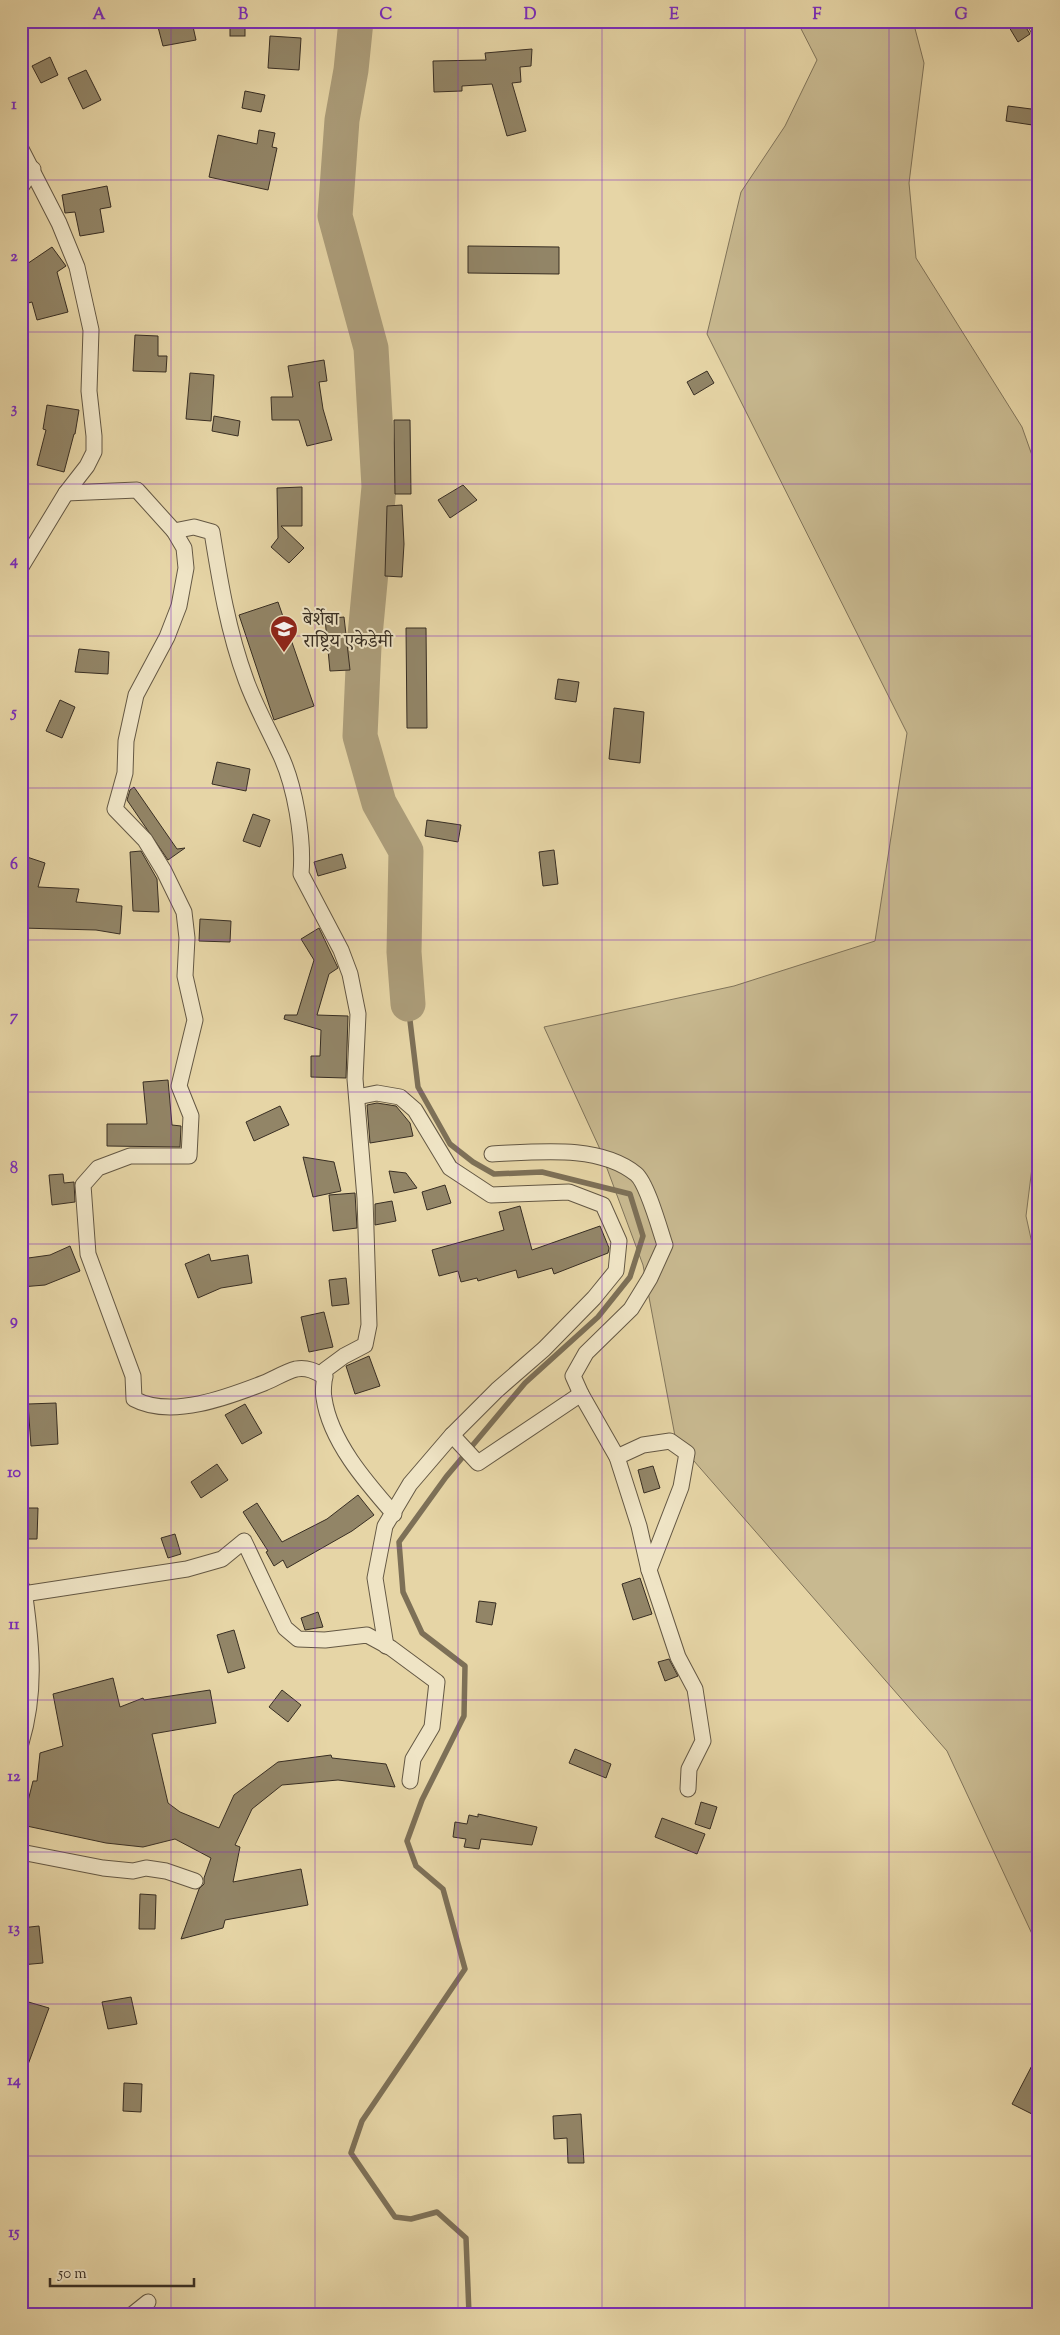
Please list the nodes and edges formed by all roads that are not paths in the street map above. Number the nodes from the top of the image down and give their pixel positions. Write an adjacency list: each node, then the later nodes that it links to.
1 (1034, 21): 2 (street)
2 (1039, 30)
3 (21, 149): 4 (street)
4 (33, 169): 5 (street); 6 (street)
5 (21, 187)
6 (66, 494): 7 (street); 8 (street)
7 (174, 531): 9 (street); 11 (street)
8 (21, 567)
9 (357, 1097): 11 (street); 13 (street)
10 (492, 1154): 12 (street)
11 (325, 1377): 15 (street)
12 (581, 1394): 13 (street); 14 (street)
13 (452, 1435): 15 (street)
14 (618, 1457): 16 (street); 16 (street)
15 (394, 1514): 18 (street)
16 (649, 1570): 21 (street)
17 (23, 1592): 18 (street); 19 (street)
18 (386, 1646): 20 (street)
19 (21, 1743)
20 (410, 1781)
21 (688, 1789)
22 (21, 1852): 23 (street)
23 (195, 1881)
24 (148, 2302): 25 (street)
25 (133, 2314)

